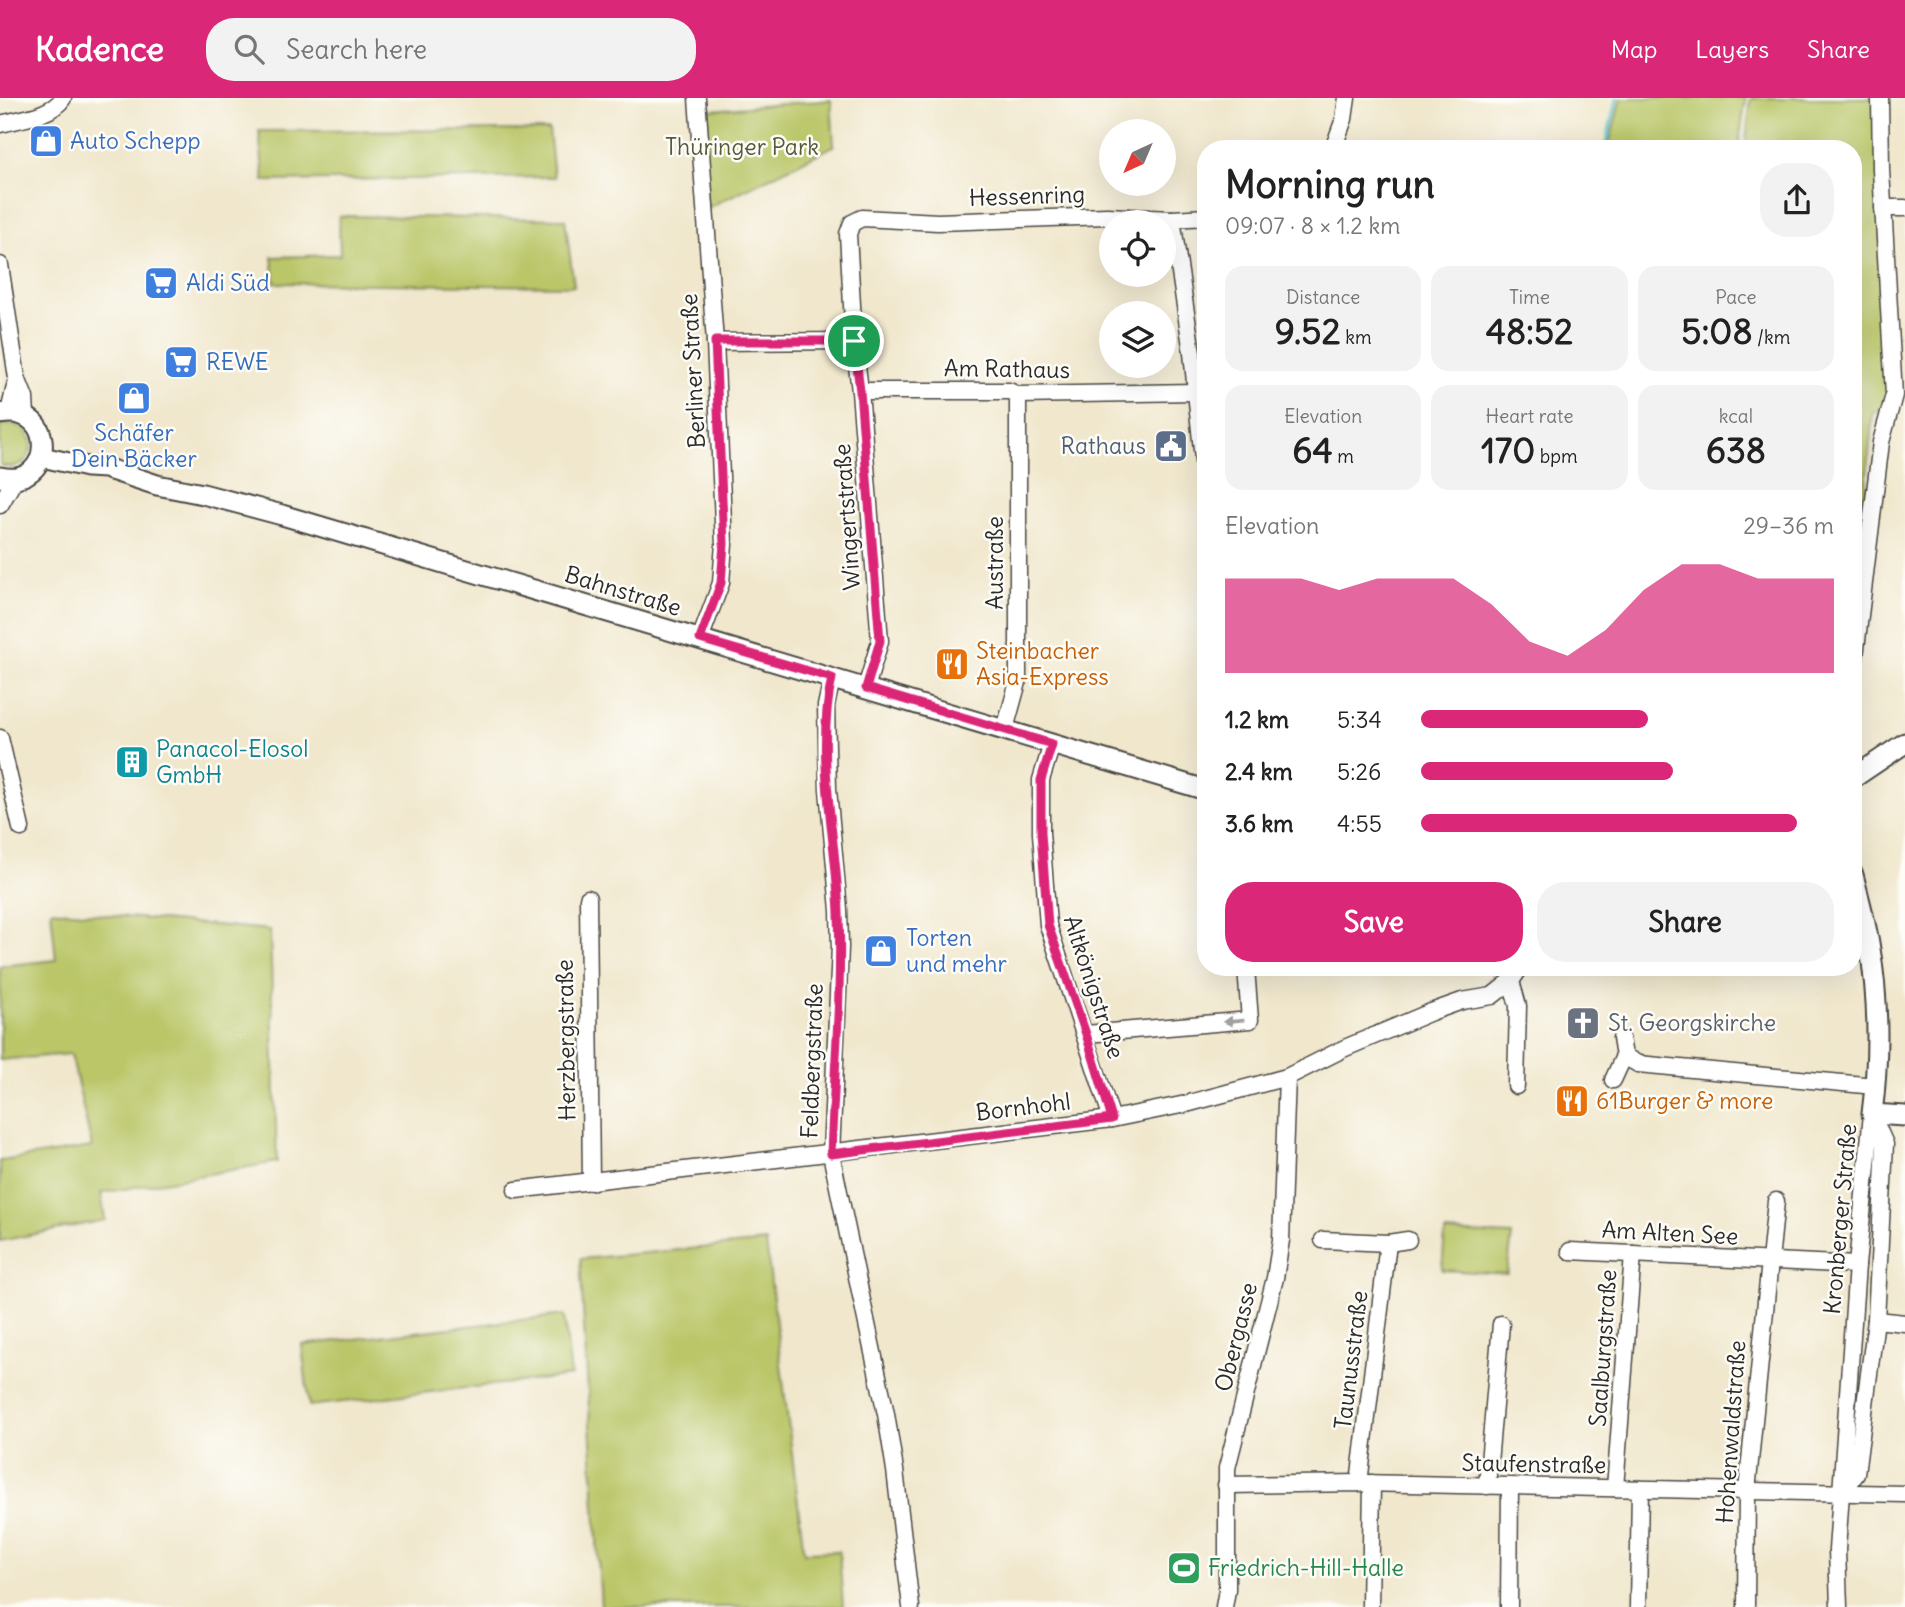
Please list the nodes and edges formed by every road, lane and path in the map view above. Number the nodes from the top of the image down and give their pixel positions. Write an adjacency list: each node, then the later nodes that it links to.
1 (63, 98): 5 (street)
2 (697, 98): 15 (street, Berliner Straße)
3 (1347, 98): 6 (street)
4 (1880, 98): 7 (street)
5 (0, 124)
6 (1336, 140)
7 (1883, 208): 8 (street); 19 (street)
8 (1905, 208)
9 (1099, 216): 12 (street, Hessenring)
10 (1197, 218): 11 (street, Hessenring)
11 (1176, 219)
12 (852, 223): 16 (street, Wingertstraße)
13 (1176, 248): 18 (street)
14 (0, 265): 22 (street)
15 (715, 341): 16 (street); 27 (street, Berliner Straße)
16 (854, 341): 17 (street, Wingertstraße)
17 (860, 391): 20 (street, Am Rathaus); 29 (street, Wingertstraße)
18 (1196, 392): 20 (street, Am Rathaus); 21 (street)
19 (1899, 394): 26 (street)
20 (1018, 395): 30 (street, Austraße)
21 (1197, 398)
22 (12, 414): 23 (main road)
23 (42, 448): 24 (main road); 27 (main road, Bahnstraße)
24 (8, 478): 25 (street)
25 (0, 505)
26 (1862, 550)
27 (700, 639): 28 (main road, Bahnstraße)
28 (832, 678): 29 (main road, Bahnstraße); 52 (street, Feldbergstraße)
29 (866, 688): 30 (main road, Bahnstraße)
30 (1005, 729): 33 (main road, Bahnstraße)
31 (0, 738): 36 (street)
32 (1905, 743): 34 (main road)
33 (1052, 744): 35 (main road, Bahnstraße); 42 (street, Altkönigstraße)
34 (1862, 772)
35 (1197, 787)
36 (21, 828)
37 (588, 898): 53 (street, Herzbergstraße)
38 (1862, 914): 48 (main road)
39 (1247, 976): 42 (street, one-way to 42)
40 (1514, 976): 45 (street, Bornhohl)
41 (1516, 976): 47 (street, Bornhohl)
42 (1086, 1034): 51 (street, Altkönigstraße)
43 (1621, 1038): 44 (street)
44 (1625, 1056): 46 (street); 48 (street)
45 (1287, 1077): 51 (street, Bornhohl); 67 (street, Obergasse)
46 (1613, 1080)
47 (1516, 1086)
48 (1875, 1086): 49 (main road)
49 (1872, 1114): 50 (main road); 62 (street, Kronberger Straße); 63 (street, Kronberger Straße)
50 (1905, 1116)
51 (1112, 1119): 52 (street, Bornhohl)
52 (831, 1154): 53 (street, Bornhohl); 75 (street, Feldbergstraße)
53 (591, 1182): 54 (street, Bornhohl)
54 (516, 1190)
55 (1776, 1201): 61 (street, Am Alten See)
56 (1323, 1240): 58 (street)
57 (1408, 1240): 58 (street)
58 (1388, 1242): 66 (street, Taunusstraße)
59 (1570, 1251): 60 (street, Am Alten See)
60 (1633, 1254): 61 (street, Am Alten See); 70 (street, Saalburgstraße)
61 (1769, 1261): 62 (street, Am Alten See); 72 (street, Hohenwaldstraße)
62 (1857, 1265): 73 (street, Kronberger Straße)
63 (1876, 1320): 64 (street, Kronberger Straße); 73 (street, Kronberger Straße)
64 (1905, 1323)
65 (1501, 1324): 68 (street)
66 (1366, 1483): 67 (street, Staufenstraße); 68 (street, Staufenstraße); 77 (street, Taunusstraße)
67 (1226, 1485): 76 (street, Obergasse)
68 (1488, 1486): 69 (street, Staufenstraße)
69 (1510, 1487): 70 (street, Staufenstraße); 78 (street)
70 (1615, 1488): 71 (street, Staufenstraße)
71 (1640, 1489): 72 (street, Staufenstraße); 79 (street)
72 (1747, 1491): 73 (street, Staufenstraße); 80 (street, Hohenwaldstraße)
73 (1841, 1494): 74 (street); 81 (street, Kronberger Straße)
74 (1905, 1494)
75 (911, 1607)
76 (1224, 1607)
77 (1370, 1607)
78 (1509, 1607)
79 (1638, 1607)
80 (1745, 1607)
81 (1839, 1607)

